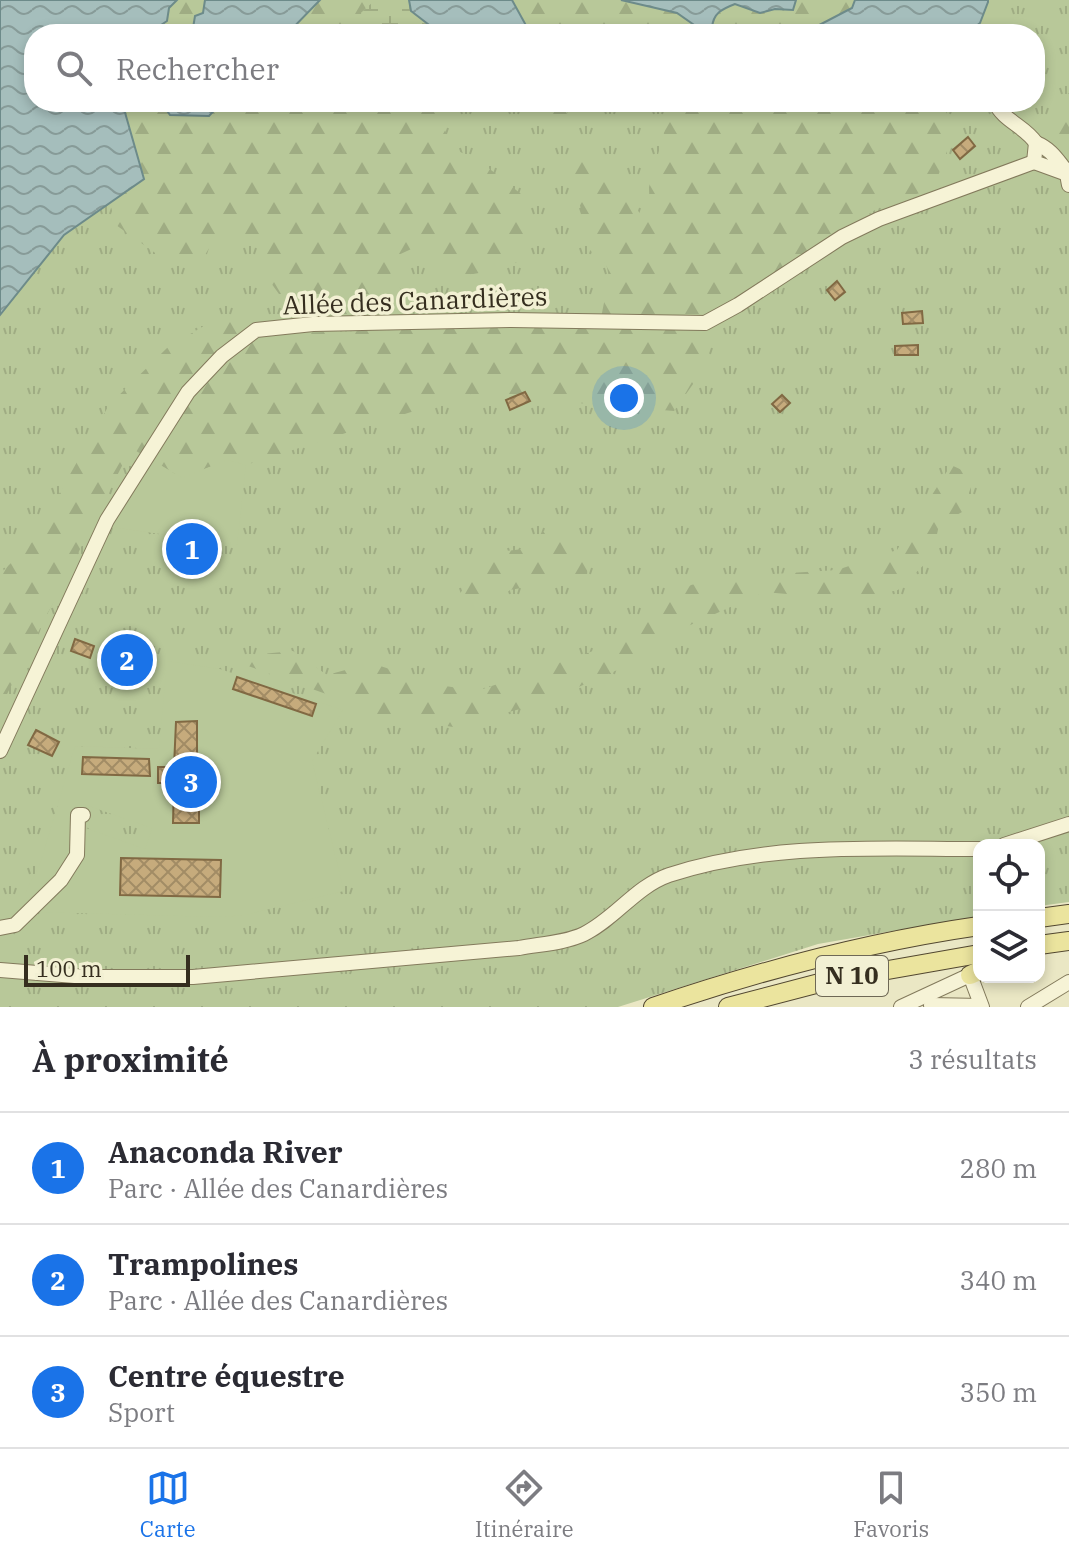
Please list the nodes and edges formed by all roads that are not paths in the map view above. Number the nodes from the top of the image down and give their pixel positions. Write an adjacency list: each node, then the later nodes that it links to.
1 (1002, 112): 2 (street)
2 (1036, 143): 3 (street); 4 (street)
3 (1034, 162): 4 (street); 5 (street, Allée des Canardières)
4 (1068, 178)
5 (0, 751)
6 (83, 815): 13 (street)
7 (1069, 824): 8 (street)
8 (1023, 839)
9 (973, 849): 17 (street)
10 (1069, 914): 11 (main road)
11 (1045, 917)
12 (973, 927): 23 (main road, N 10)
13 (0, 928)
14 (1069, 941): 15 (main road)
15 (1045, 944)
16 (973, 955): 24 (main road, N 10)
17 (0, 970)
18 (973, 974): 21 (street)
19 (1069, 982): 26 (street)
20 (976, 983): 22 (street)
21 (933, 1001): 22 (street); 25 (street)
22 (982, 1006)
23 (653, 1007)
24 (728, 1007)
25 (901, 1007)
26 (1028, 1007)

